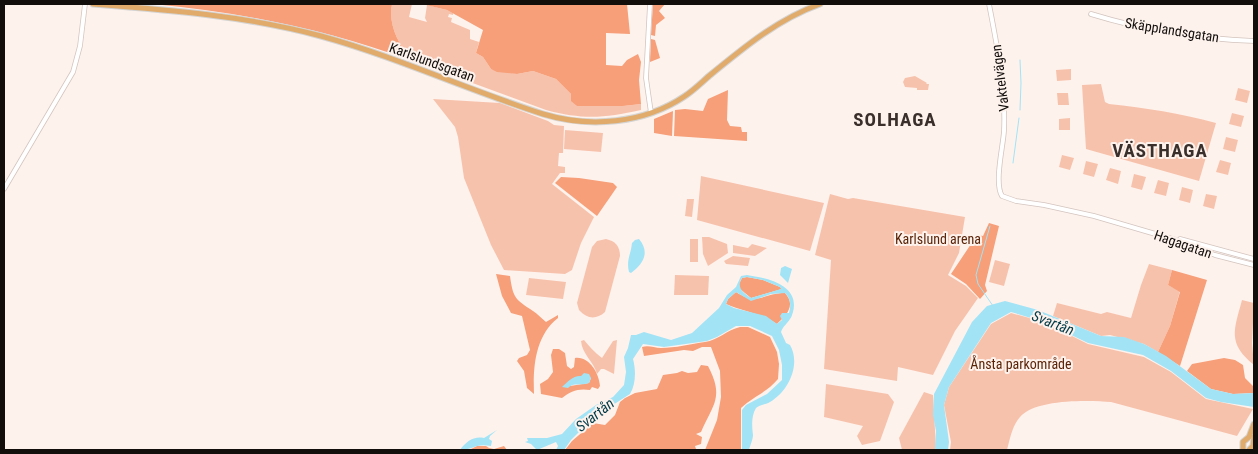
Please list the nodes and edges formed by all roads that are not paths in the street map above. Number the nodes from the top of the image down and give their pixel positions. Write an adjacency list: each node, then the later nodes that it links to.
1 (85, 4): 10 (street)
2 (93, 4): 8 (main road, Karlslundsgatan)
3 (650, 4): 8 (street)
4 (820, 4): 8 (main road, Karlslundsgatan)
5 (989, 4): 9 (street, Vaktelvägen)
6 (1091, 14): 7 (street, Skäpplandsgatan)
7 (1254, 41)
8 (650, 112)
9 (999, 182): 11 (street, Hagagatan)
10 (4, 189)
11 (1112, 221): 12 (street, Hagagatan); 13 (street, Hagagatan)
12 (1254, 259)
13 (1254, 266)
14 (1254, 424): 15 (main road)
15 (1251, 439): 16 (main road); 17 (main road)
16 (1243, 449): 17 (main road)
17 (1249, 450)

